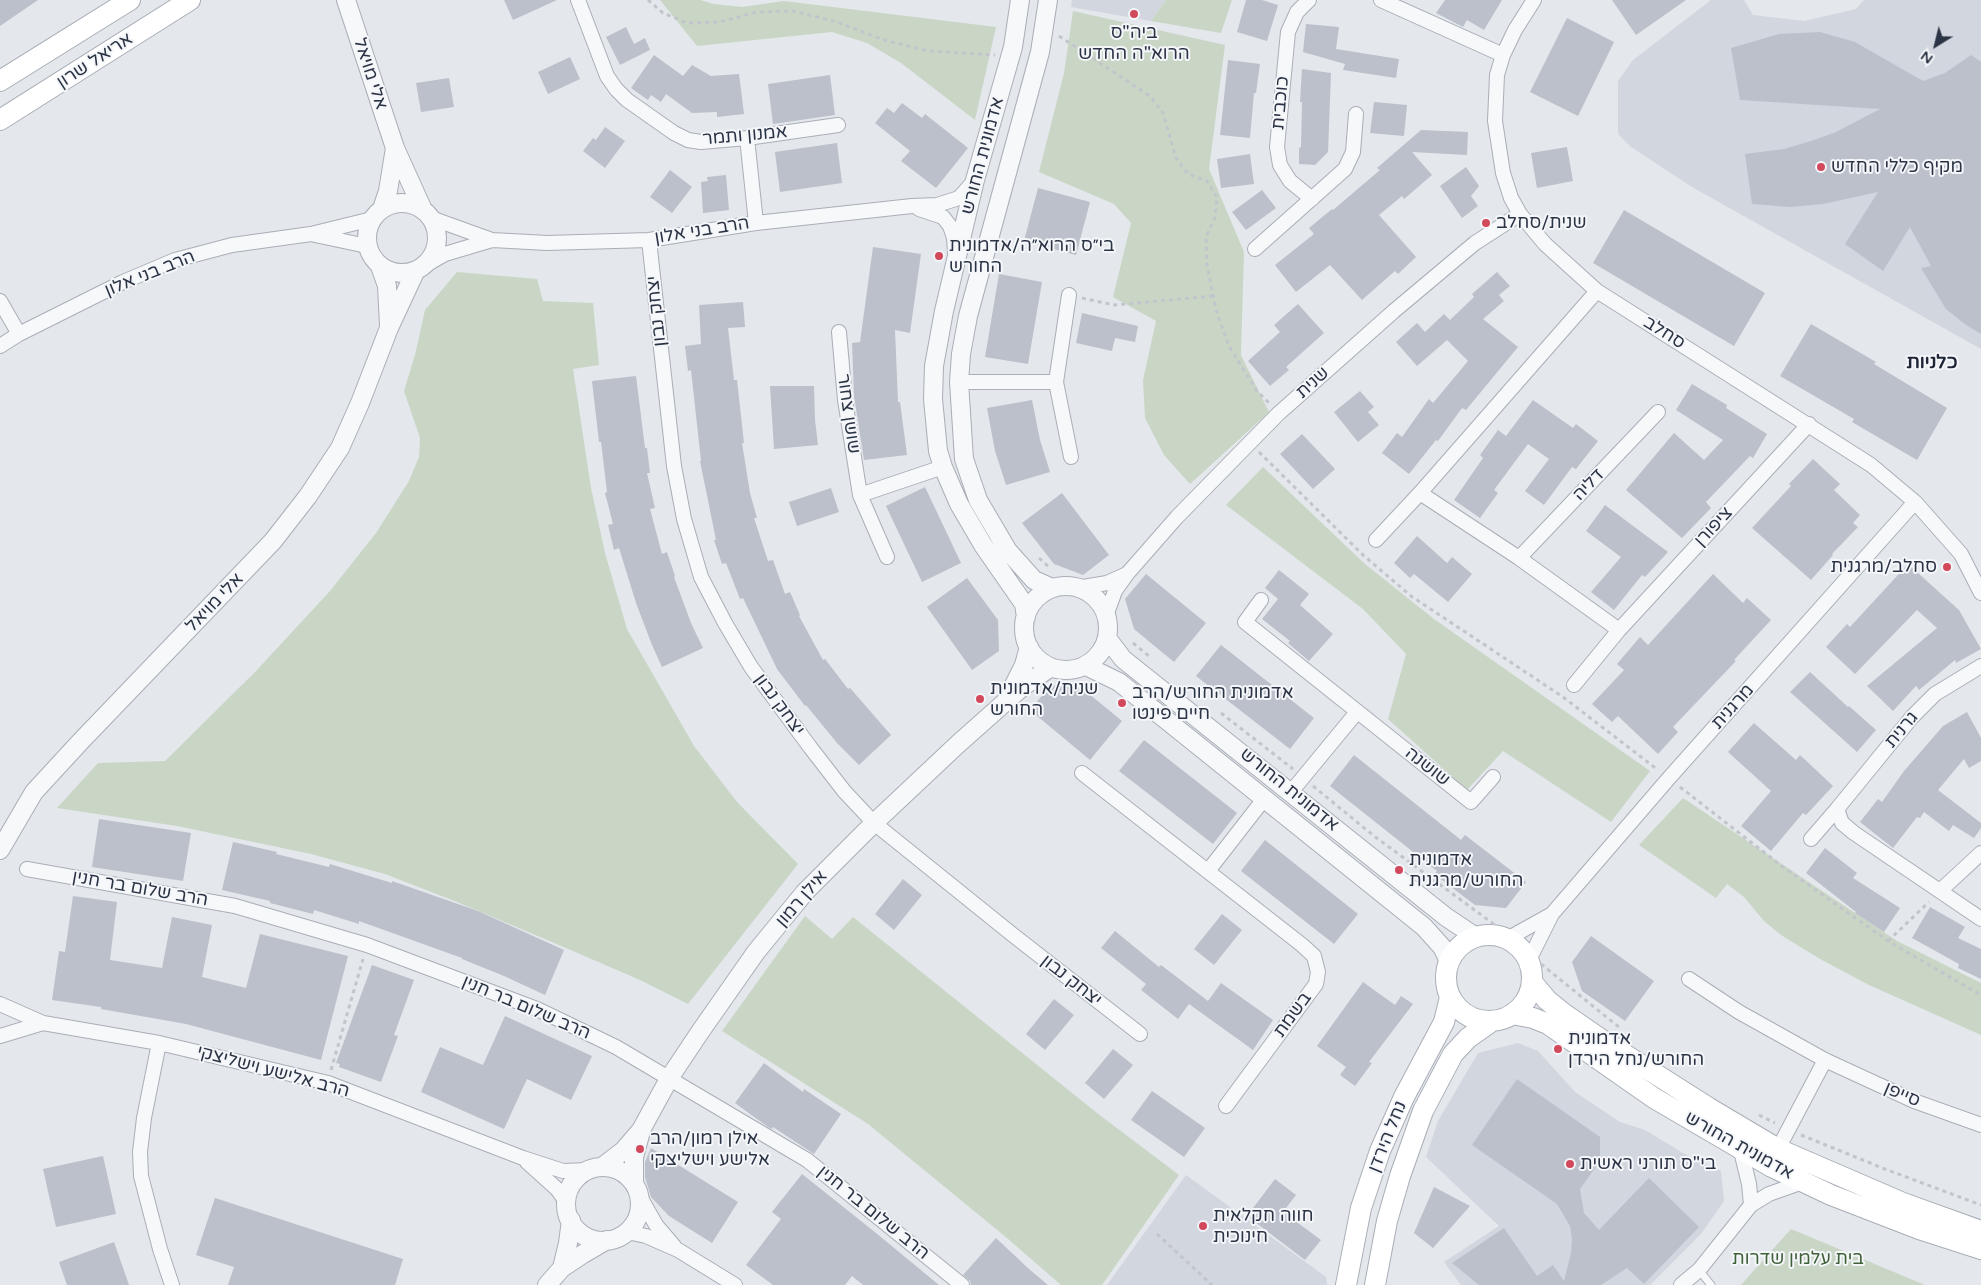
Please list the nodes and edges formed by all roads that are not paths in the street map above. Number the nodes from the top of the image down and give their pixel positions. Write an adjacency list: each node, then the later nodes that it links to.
1 (130, 0): 11 (main road, אריאל שרון)
2 (190, 0): 13 (main road, אריאל שרון)
3 (346, 0): 16 (street, אלי מויאל)
4 (578, 0): 15 (street, אמנון ותמר)
5 (1020, 0): 17 (street, אדמונית החורש)
6 (1048, 0): 39 (street, אדמונית החורש)
7 (1309, 0): 18 (street, כוכבית)
8 (1381, 0): 10 (street)
9 (1534, 0): 10 (street, סחלב)
10 (1503, 55): 22 (street, סחלב)
11 (0, 81)
12 (1356, 114): 18 (street)
13 (0, 120)
14 (838, 125): 15 (street, אמנון ותמר)
15 (747, 138): 23 (street)
16 (395, 148): 20 (street, אלי מויאל); 21 (street, אלי מויאל)
17 (975, 180): 19 (street, הרב בני אלון); 29 (street, אדמונית החורש)
18 (1312, 199): 28 (street)
19 (912, 206): 23 (street, הרב בני אלון); 29 (street, הרב בני אלון)
20 (377, 214): 21 (street); 24 (street, הרב בני אלון); 27 (street)
21 (427, 214): 25 (street, הרב בני אלון); 31 (street)
22 (1520, 214): 32 (street, סחלב); 51 (street, שנית)
23 (756, 223): 26 (street, הרב בני אלון)
24 (311, 234): 27 (street, הרב בני אלון); 37 (street, הרב בני אלון)
25 (492, 240): 26 (street, הרב בני אלון); 31 (street, הרב בני אלון)
26 (648, 240): 72 (street, יצחק נבון)
27 (367, 246): 30 (street)
28 (1255, 249)
29 (956, 264): 44 (street, אדמונית החורש)
30 (380, 266): 31 (street); 35 (street, אלי מויאל)
31 (420, 269): 35 (street, אלי מויאל)
32 (1597, 291): 42 (street, סחלב); 45 (street)
33 (1069, 295): 40 (street)
34 (0, 301): 37 (street)
35 (389, 328): 74 (street, אלי מויאל)
36 (839, 332): 46 (street, שושן צחור)
37 (20, 334): 38 (street, הרב בני אלון)
38 (0, 346)
39 (959, 382): 40 (street); 52 (street, אדמונית החורש)
40 (1056, 382): 43 (street)
41 (1658, 412): 50 (street, דליה)
42 (1809, 424): 47 (street, סחלב); 58 (street, ציפורן)
43 (1070, 457)
44 (943, 467): 46 (street); 57 (street, אדמונית החורש)
45 (1420, 493): 48 (street); 50 (street)
46 (860, 495): 49 (street, שושן צחור)
47 (1915, 502): 54 (street, סחלב); 79 (street, מרגנית)
48 (1376, 540)
49 (887, 557)
50 (1519, 558): 58 (street)
51 (1127, 574): 53 (street, שנית); 56 (street, שנית)
52 (1052, 588): 53 (street); 57 (street)
53 (1077, 588): 56 (street)
54 (1981, 592)
55 (1261, 600): 66 (street, שושנה)
56 (1106, 616): 59 (street)
57 (1026, 617): 60 (street)
58 (1619, 630): 64 (street, ציפורן)
59 (1107, 638): 61 (street); 69 (street, אדמונית החורש)
60 (1029, 647): 63 (street); 65 (street, אילן רמון)
61 (1086, 666): 63 (street); 70 (street, אדמונית החורש)
62 (1981, 666): 71 (street, גרנית)
63 (1051, 667): 65 (street, אילן רמון)
64 (1574, 684)
65 (1004, 702): 72 (street, אילן רמון)
66 (1357, 712): 68 (street, שושנה); 69 (street)
67 (1082, 773): 77 (street, בשמת)
68 (1493, 777)
69 (1291, 792): 81 (street, אדמונית החורש)
70 (1264, 799): 77 (street); 83 (street, אדמונית החורש)
71 (1837, 810): 73 (street, גרנית); 78 (street)
72 (874, 823): 92 (street, יצחק נבון); 96 (street, אילן רמון)
73 (1811, 839)
74 (0, 850)
75 (1981, 853): 78 (street)
76 (27, 869): 96 (street, הרב שלום בר חנין)
77 (1208, 871): 97 (street, בשמת)
78 (1940, 891): 80 (street)
79 (1552, 914): 82 (street, מרגנית); 84 (street, מרגנית)
80 (1981, 919)
81 (1476, 937): 82 (main road); 83 (main road)
82 (1506, 939): 84 (main road)
83 (1449, 961): 87 (main road)
84 (1528, 962): 86 (main road)
85 (1689, 979): 95 (street, סייפן)
86 (1532, 982): 89 (main road); 100 (main road, אדמונית החורש)
87 (1450, 997): 90 (main road); 120 (main road, נחל הירדן)
88 (0, 1004): 91 (street, הרב אלישע וישליצקי)
89 (1512, 1014): 90 (main road); 101 (main road, אדמונית החורש)
90 (1492, 1021): 121 (main road, נחל הירדן)
91 (43, 1023): 93 (street, הרב אלישע וישליצקי); 94 (street, הרב אלישע וישליצקי)
92 (1140, 1034)
93 (0, 1036)
94 (159, 1043): 102 (street, הרב אלישע וישליצקי); 116 (street)
95 (1825, 1060): 98 (street, סייפן); 100 (street)
96 (670, 1077): 99 (street, אילן רמון); 119 (street, הרב שלום בר חנין)
97 (1226, 1106)
98 (1981, 1125)
99 (641, 1130): 103 (street, אילן רמון); 105 (street, אילן רמון)
100 (1778, 1149): 109 (main road, אדמונית החורש)
101 (1741, 1151): 104 (main road, אדמונית החורש); 107 (street)
102 (523, 1158): 103 (street, הרב אלישע וישליצקי); 106 (street, הרב אלישע וישליצקי)
103 (595, 1169): 105 (street); 106 (street)
104 (1803, 1182): 107 (street); 112 (main road, אדמונית החורש)
105 (636, 1188): 110 (street); 113 (street)
106 (567, 1203): 108 (street)
107 (1751, 1205): 115 (street)
108 (570, 1220): 111 (street); 114 (street)
109 (1981, 1231)
110 (627, 1232): 111 (street); 113 (street)
111 (607, 1240): 114 (street)
112 (1981, 1249)
113 (678, 1250): 118 (street)
114 (562, 1268): 117 (street)
115 (1699, 1270): 122 (street); 123 (lane)
116 (172, 1285)
117 (547, 1285)
118 (735, 1285)
119 (962, 1285)
120 (1346, 1285)
121 (1374, 1285)
122 (1681, 1285)
123 (1711, 1285)

